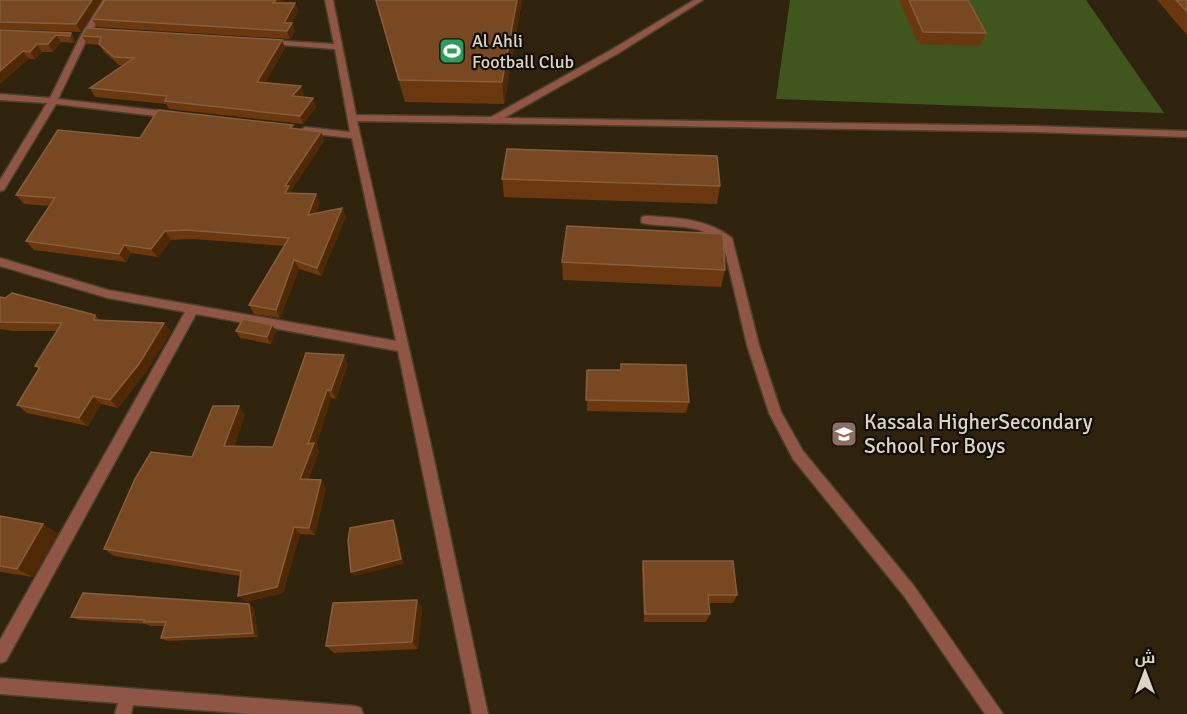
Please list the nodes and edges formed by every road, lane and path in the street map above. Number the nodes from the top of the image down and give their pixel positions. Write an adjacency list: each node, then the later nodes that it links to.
1 (107, 0): 5 (street)
2 (329, 0): 8 (street)
3 (699, 0): 13 (street)
4 (100, 32): 5 (street)
5 (86, 34): 6 (street); 10 (street)
6 (74, 36)
7 (255, 42): 8 (street)
8 (339, 47): 12 (street)
9 (0, 97): 10 (street)
10 (53, 101): 11 (street); 17 (street)
11 (181, 116)
12 (352, 118): 13 (street); 16 (street)
13 (492, 120): 15 (street)
14 (298, 129): 16 (street)
15 (1187, 134)
16 (356, 136): 21 (street)
17 (0, 188)
18 (646, 220): 27 (street)
19 (0, 262): 20 (street)
20 (193, 309): 21 (street); 22 (street)
21 (403, 347): 26 (street)
22 (0, 655)
23 (0, 686): 24 (street)
24 (125, 706): 25 (street)
25 (355, 714)
26 (480, 714)
27 (995, 714)

